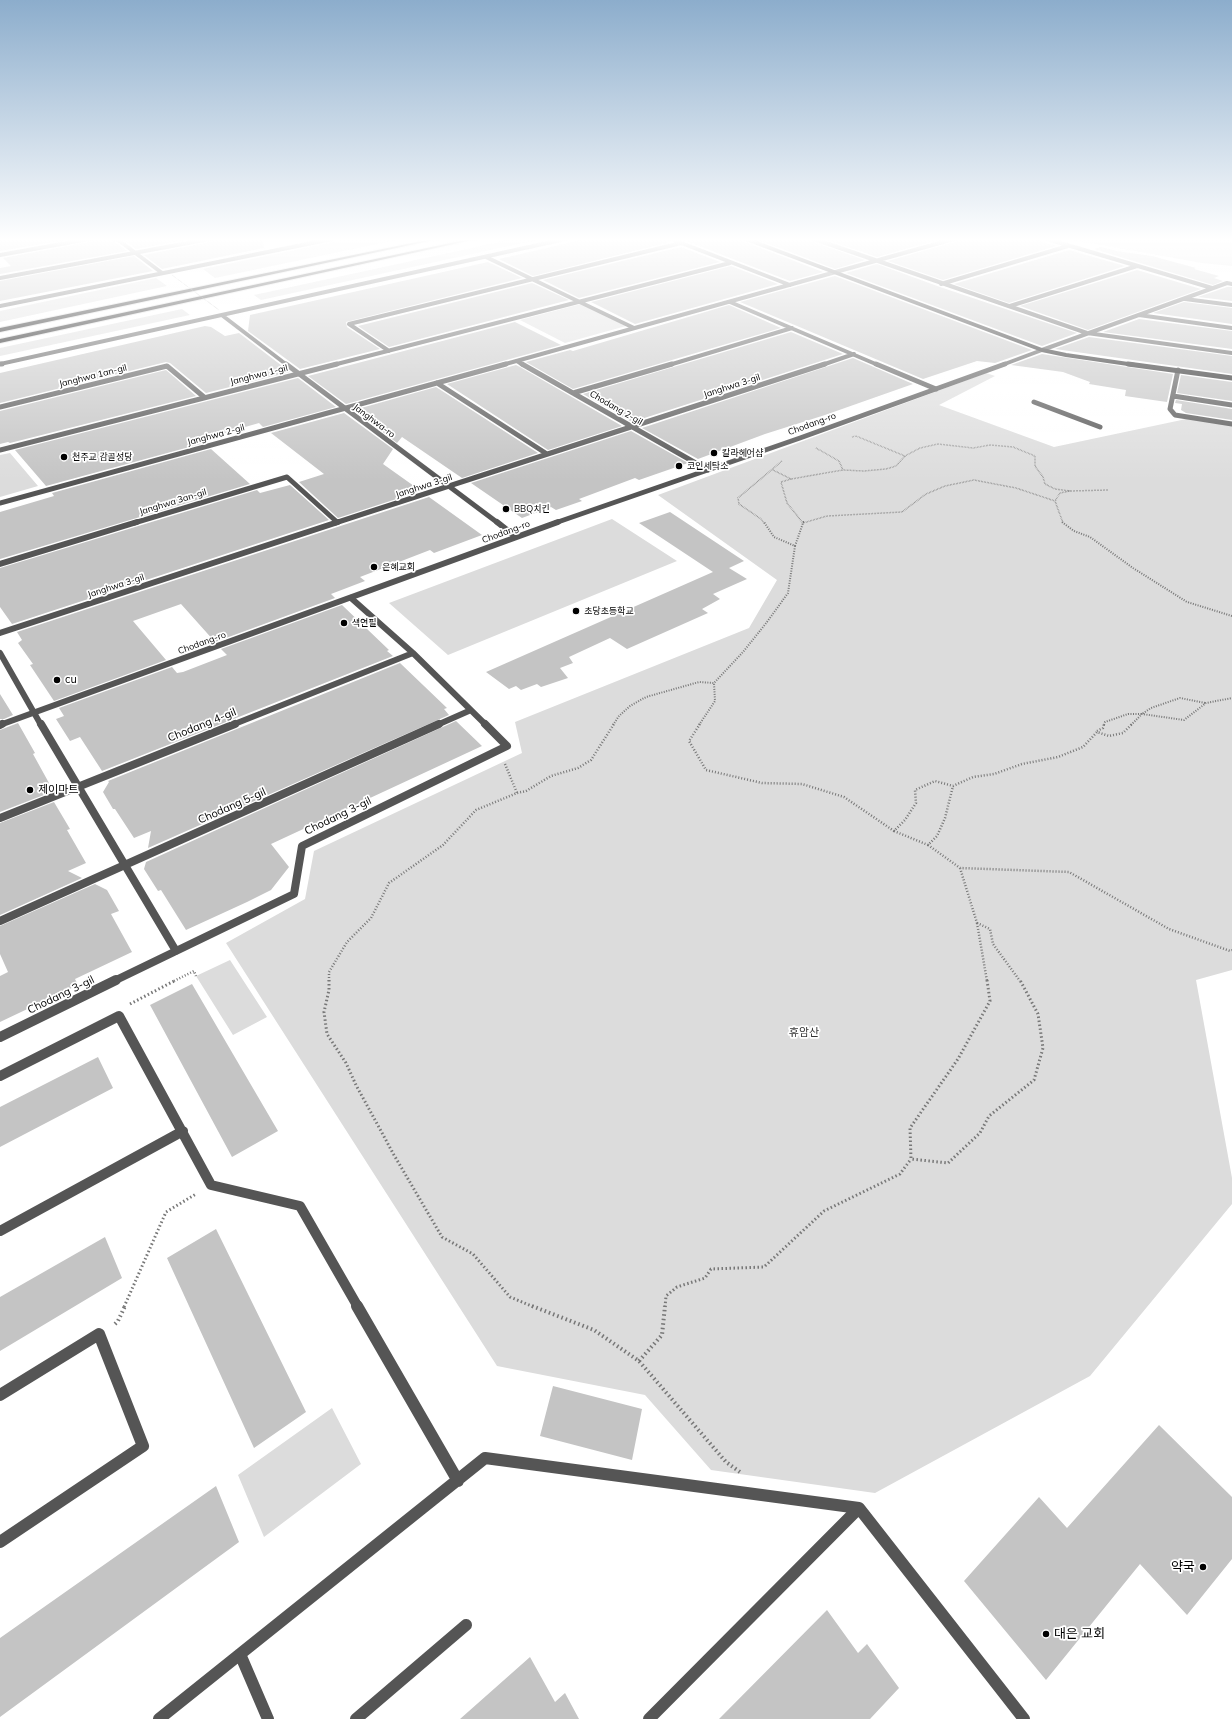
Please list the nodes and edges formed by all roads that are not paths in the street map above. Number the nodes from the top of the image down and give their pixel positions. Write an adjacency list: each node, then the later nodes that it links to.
1 (52, 319): 17 (main road)
2 (101, 319): 19 (main road)
3 (208, 319): 25 (street)
4 (227, 319): 27 (street, Janghwa-ro)
5 (369, 319): 21 (street)
6 (512, 319): 21 (street, Janghwa 1-gil)
7 (615, 319): 14 (street)
8 (666, 319): 14 (street, Janghwa 2-gil)
9 (771, 319): 15 (street)
10 (961, 319): 20 (main road)
11 (1048, 319): 18 (street)
12 (1126, 319): 18 (street, Chodang-ro)
13 (1169, 319): 16 (street)
14 (634, 328): 24 (street, Janghwa 2-gil)
15 (792, 328): 23 (street); 31 (street)
16 (1232, 328)
17 (0, 330)
18 (1087, 333): 20 (street, Chodang-ro); 22 (street)
19 (0, 341)
20 (1042, 350): 26 (main road); 30 (street, Chodang-ro)
21 (389, 351): 27 (street, Janghwa 1-gil)
22 (1232, 353)
23 (854, 354): 30 (street); 39 (street, Janghwa 3-gil)
24 (517, 361): 29 (street, Janghwa 2-gil); 31 (street, Chodang 2-gil)
25 (0, 364)
26 (1178, 370): 28 (main road); 32 (street)
27 (298, 374): 33 (street, Janghwa 1-gil); 37 (street, Janghwa-ro)
28 (1232, 378)
29 (437, 382): 37 (street, Janghwa 2-gil); 42 (street)
30 (936, 389): 43 (street, Chodang-ro)
31 (573, 393): 39 (street, Chodang 2-gil)
32 (1173, 396): 35 (street); 38 (street)
33 (204, 397): 36 (street, Janghwa 1an-gil); 41 (street, Janghwa 1-gil)
34 (1034, 402): 40 (street)
35 (1232, 405)
36 (0, 407)
37 (344, 408): 44 (street, Janghwa-ro); 45 (street, Janghwa 2-gil)
38 (1232, 424)
39 (632, 427): 42 (street, Janghwa 3-gil); 43 (street, Chodang 2-gil)
40 (1100, 427)
41 (0, 450)
42 (547, 454): 44 (street, Janghwa 3-gil)
43 (708, 470): 47 (street, Chodang-ro)
44 (447, 486): 46 (street, Janghwa 3-gil); 47 (street, Janghwa-ro)
45 (0, 503)
46 (337, 522): 48 (street, Janghwa 3an-gil); 50 (street, Janghwa 3-gil)
47 (516, 538): 49 (street, Chodang-ro)
48 (0, 564)
49 (351, 598): 52 (street, Chodang 3-gil); 54 (street, Chodang-ro)
50 (0, 633)
51 (0, 653): 54 (street)
52 (413, 653): 53 (street, Chodang 3-gil); 56 (street, Chodang 4-gil)
53 (471, 710): 58 (street, Chodang 5-gil); 60 (street, Chodang 3-gil)
54 (34, 713): 55 (street, Chodang-ro); 56 (street)
55 (0, 725)
56 (78, 787): 57 (street, Chodang 4-gil); 58 (street)
57 (0, 818)
58 (125, 866): 59 (street, Chodang 5-gil); 60 (street)
59 (0, 921)
60 (176, 951): 61 (street, Chodang 3-gil)
61 (0, 1037)
62 (0, 1076): 63 (street)
63 (183, 1131): 64 (street); 66 (street)
64 (0, 1231)
65 (0, 1395): 68 (street)
66 (458, 1481): 67 (street); 70 (street)
67 (859, 1508): 74 (street); 75 (street)
68 (0, 1542)
69 (466, 1624): 73 (street)
70 (240, 1654): 71 (street); 72 (street)
71 (159, 1719)
72 (268, 1719)
73 (356, 1719)
74 (649, 1719)
75 (1024, 1719)

